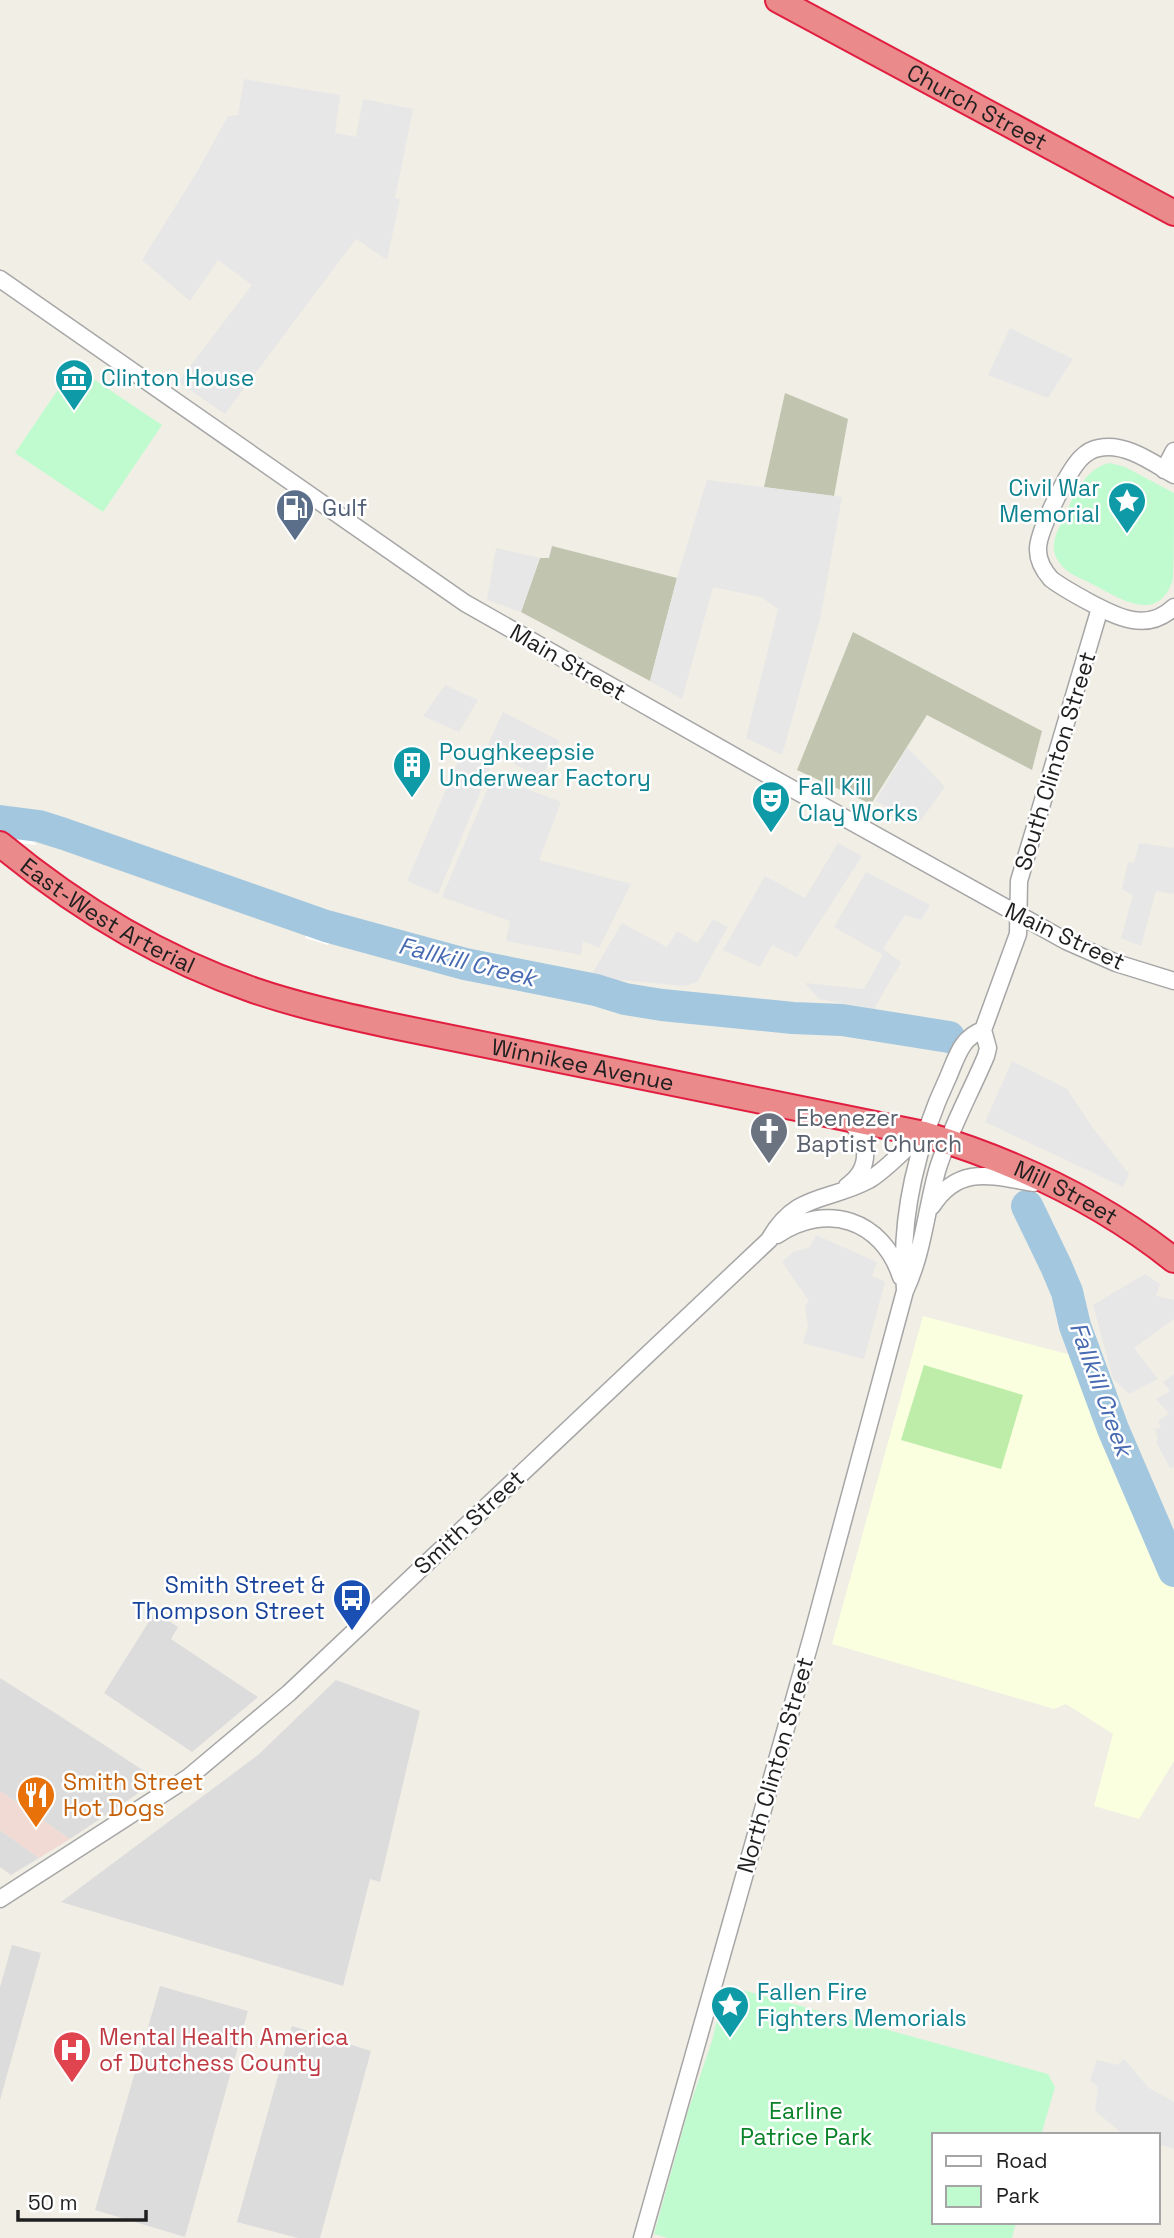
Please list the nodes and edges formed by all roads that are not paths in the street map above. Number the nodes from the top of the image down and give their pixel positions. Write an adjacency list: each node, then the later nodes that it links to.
1 (778, 0): 2 (highway, Church Street)
2 (1174, 213)
3 (0, 279): 9 (street, Main Street)
4 (1174, 451): 5 (street)
5 (1169, 472): 7 (street)
6 (1174, 607): 7 (street)
7 (1100, 608): 9 (street, South Clinton Street)
8 (0, 844): 10 (highway, East-West Arterial)
9 (1018, 915): 11 (street, Main Street); 12 (street, North Clinton Street)
10 (222, 978): 13 (highway, Winnikee Avenue)
11 (1174, 981)
12 (984, 1030): 14 (street, North Clinton Street); 15 (street, North Clinton Street)
13 (842, 1116): 14 (highway, Winnikee Avenue); 17 (street)
14 (924, 1134): 15 (highway, Winnikee Avenue); 17 (street, Smith Street); 21 (street, North Clinton Street)
15 (948, 1141): 16 (highway, Mill Street); 18 (street, North Clinton Street)
16 (1062, 1188): 18 (street); 20 (highway, Mill Street)
17 (838, 1191): 19 (street, Smith Street)
18 (925, 1221): 21 (street, North Clinton Street)
19 (769, 1240): 21 (street); 22 (street, Smith Street)
20 (1174, 1260)
21 (905, 1292): 23 (street, North Clinton Street)
22 (0, 1899)
23 (642, 2238)

